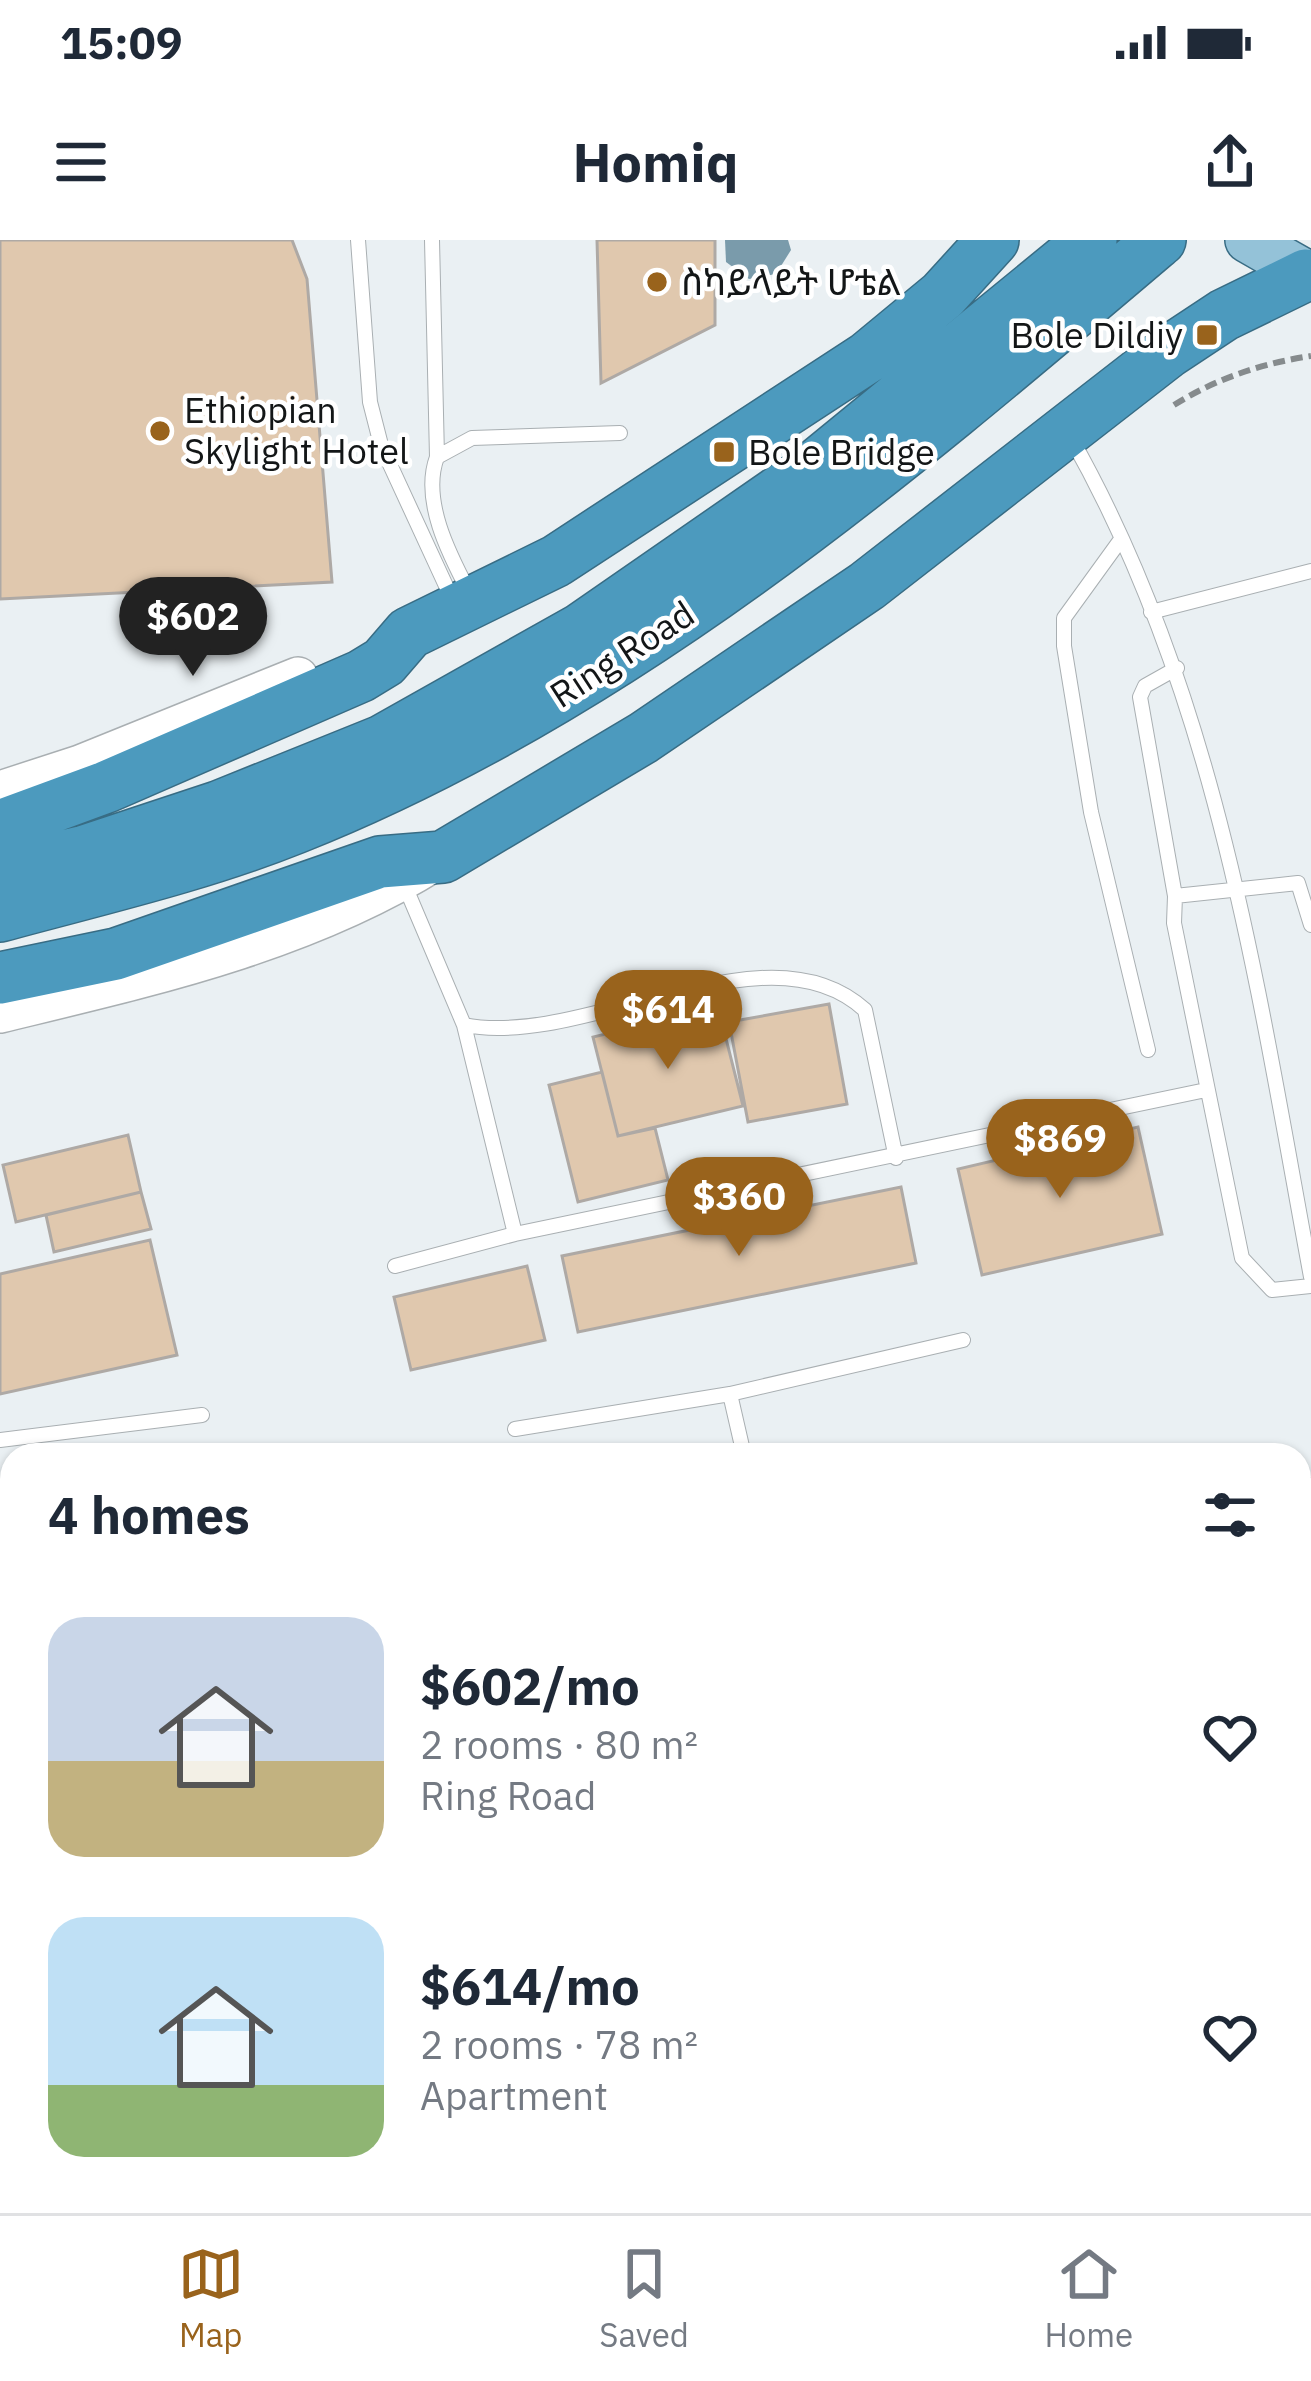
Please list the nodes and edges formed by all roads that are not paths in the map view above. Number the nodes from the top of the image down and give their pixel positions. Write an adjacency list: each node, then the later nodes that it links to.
1 (358, 240): 13 (lane)
2 (432, 240): 10 (lane)
3 (993, 240): 13 (highway)
4 (1091, 240): 17 (highway, Ring Road)
5 (1160, 240): 17 (highway, Ring Road)
6 (1248, 240): 7 (main road)
7 (1308, 276): 8 (highway)
8 (1065, 428): 11 (lane); 20 (highway)
9 (620, 433): 10 (lane)
10 (436, 457): 13 (lane)
11 (1119, 542): 14 (lane); 29 (lane)
12 (1311, 571): 14 (lane)
13 (466, 605): 15 (highway)
14 (1151, 612): 16 (lane)
15 (409, 633): 18 (street); 19 (highway)
16 (1177, 668): 22 (lane); 23 (lane)
17 (383, 764): 21 (highway, Ring Road); 24 (highway, Ring Road)
18 (0, 791)
19 (0, 826)
20 (423, 869): 26 (highway); 27 (street); 28 (lane)
21 (0, 872)
22 (1239, 886): 23 (lane); 25 (lane); 34 (lane)
23 (1175, 896): 30 (lane)
24 (0, 916)
25 (1311, 925)
26 (0, 978)
27 (0, 1013)
28 (464, 1025): 31 (lane); 32 (lane)
29 (1148, 1050)
30 (1206, 1090): 31 (lane); 35 (lane)
31 (896, 1158): 32 (lane)
32 (515, 1234): 33 (lane)
33 (394, 1266)
34 (1311, 1276)
35 (1311, 1286)
36 (963, 1340): 37 (lane)
37 (730, 1394): 39 (lane); 41 (lane)
38 (202, 1415): 40 (lane)
39 (515, 1429)
40 (0, 1440)
41 (741, 1443)

